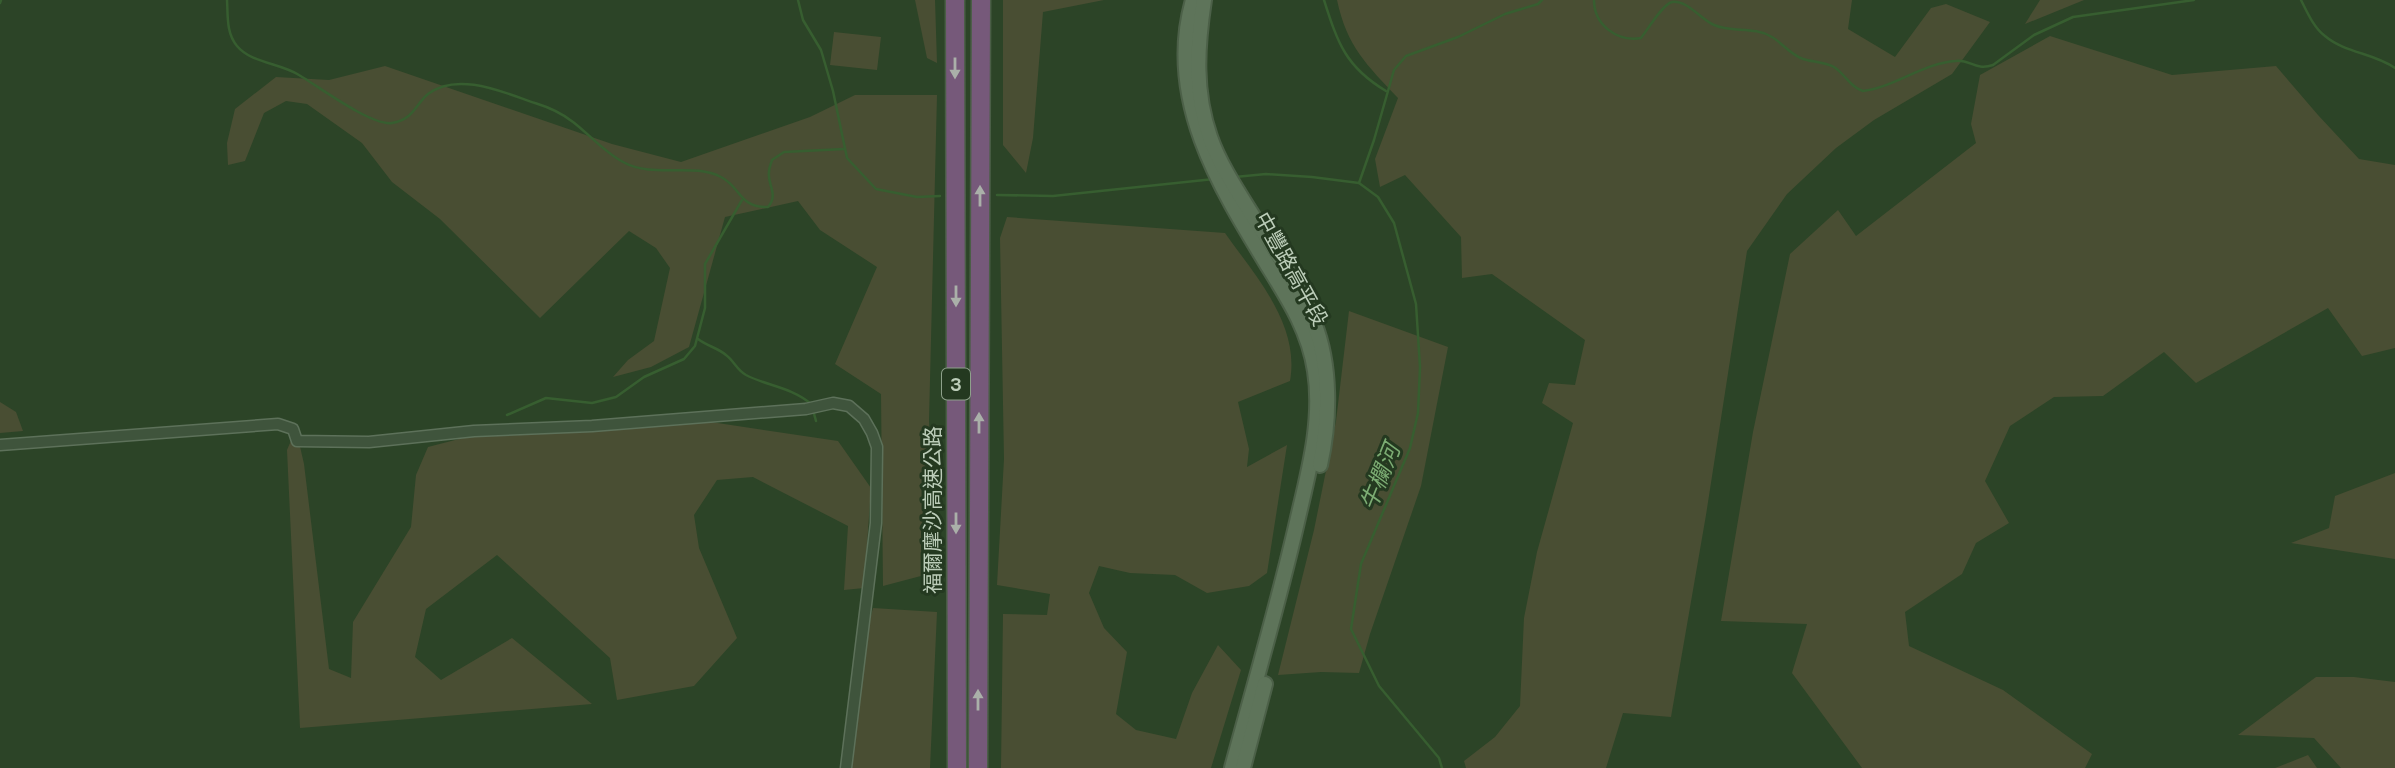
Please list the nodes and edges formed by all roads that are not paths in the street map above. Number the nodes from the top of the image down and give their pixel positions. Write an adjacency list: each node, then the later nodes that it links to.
1 (955, 0): 9 (highway, 福爾摩沙高速公路 / 3, one-way to 9)
2 (981, 0): 10 (highway, 3, one-way to 2)
3 (1194, 0): 5 (main road, 中豐路高平段)
4 (1204, 0): 5 (main road, 中豐路高平段)
5 (1206, 140): 7 (main road, 中豐路高平段)
6 (0, 445): 8 (street)
7 (1256, 698): 11 (main road, 中豐路高平段); 12 (main road, 中豐路高平段)
8 (846, 768)
9 (957, 768)
10 (978, 768)
11 (1232, 768)
12 (1242, 768)

